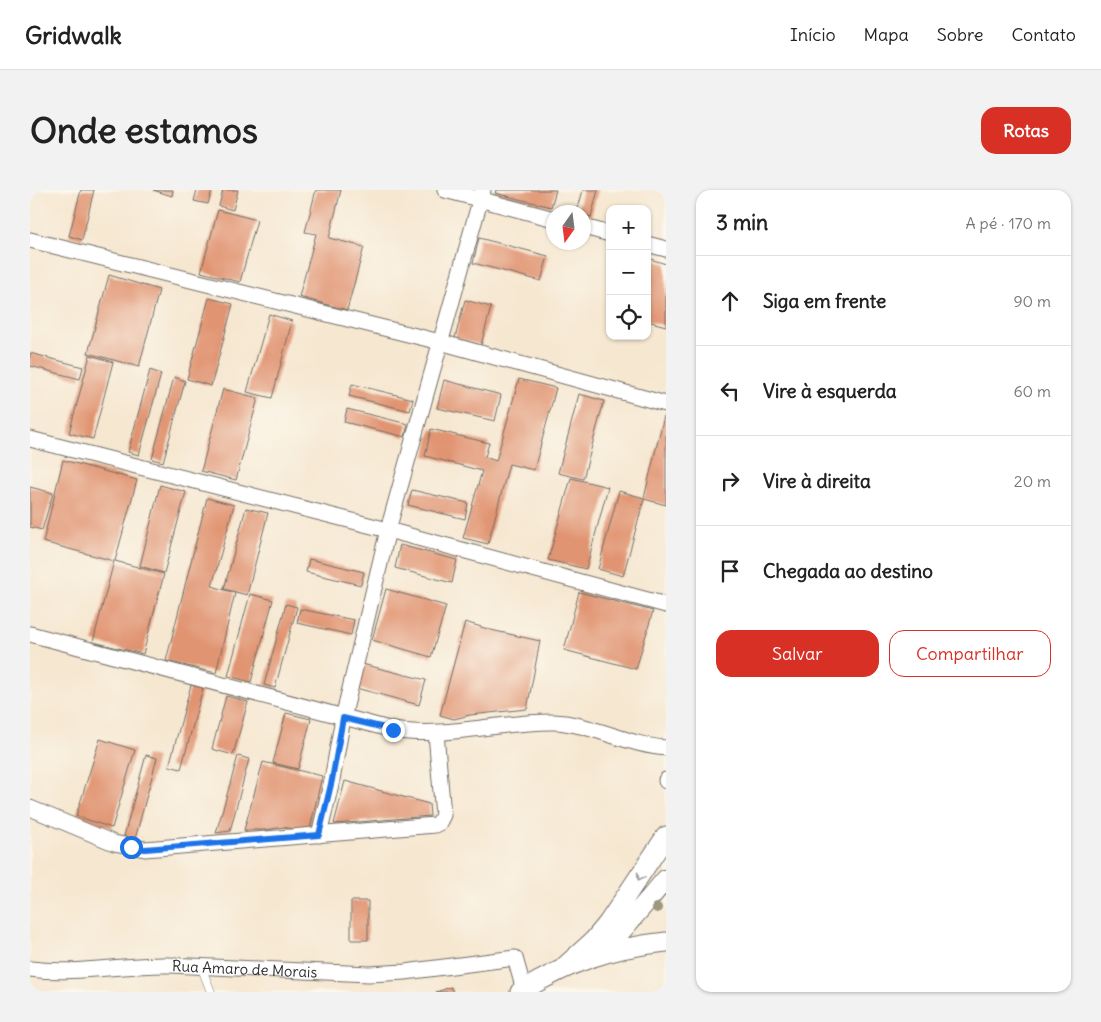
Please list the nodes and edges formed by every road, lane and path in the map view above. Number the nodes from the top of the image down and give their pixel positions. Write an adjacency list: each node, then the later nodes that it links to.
1 (444, 190): 2 (street)
2 (481, 194): 3 (street); 9 (street)
3 (546, 216)
4 (591, 229): 5 (street)
5 (606, 233)
6 (30, 240): 9 (street)
7 (651, 245): 8 (street)
8 (666, 250)
9 (440, 342): 10 (street); 12 (street)
10 (666, 404)
11 (30, 439): 12 (street)
12 (388, 530): 13 (street); 15 (street)
13 (666, 605)
14 (30, 634): 15 (street)
15 (343, 718): 16 (street); 19 (street)
16 (436, 733): 17 (street); 19 (street)
17 (666, 748)
18 (30, 808): 19 (street)
19 (319, 835)
20 (666, 836): 25 (street, one-way to 25)
21 (666, 879): 22 (street)
22 (639, 913): 23 (street); 25 (street)
23 (666, 941): 25 (street)
24 (201, 966): 26 (street, Rua Amaro de Morais); 27 (street, Rua Amaro de Morais); 28 (lane)
25 (564, 967): 27 (street)
26 (30, 969)
27 (522, 991)
28 (211, 992)

